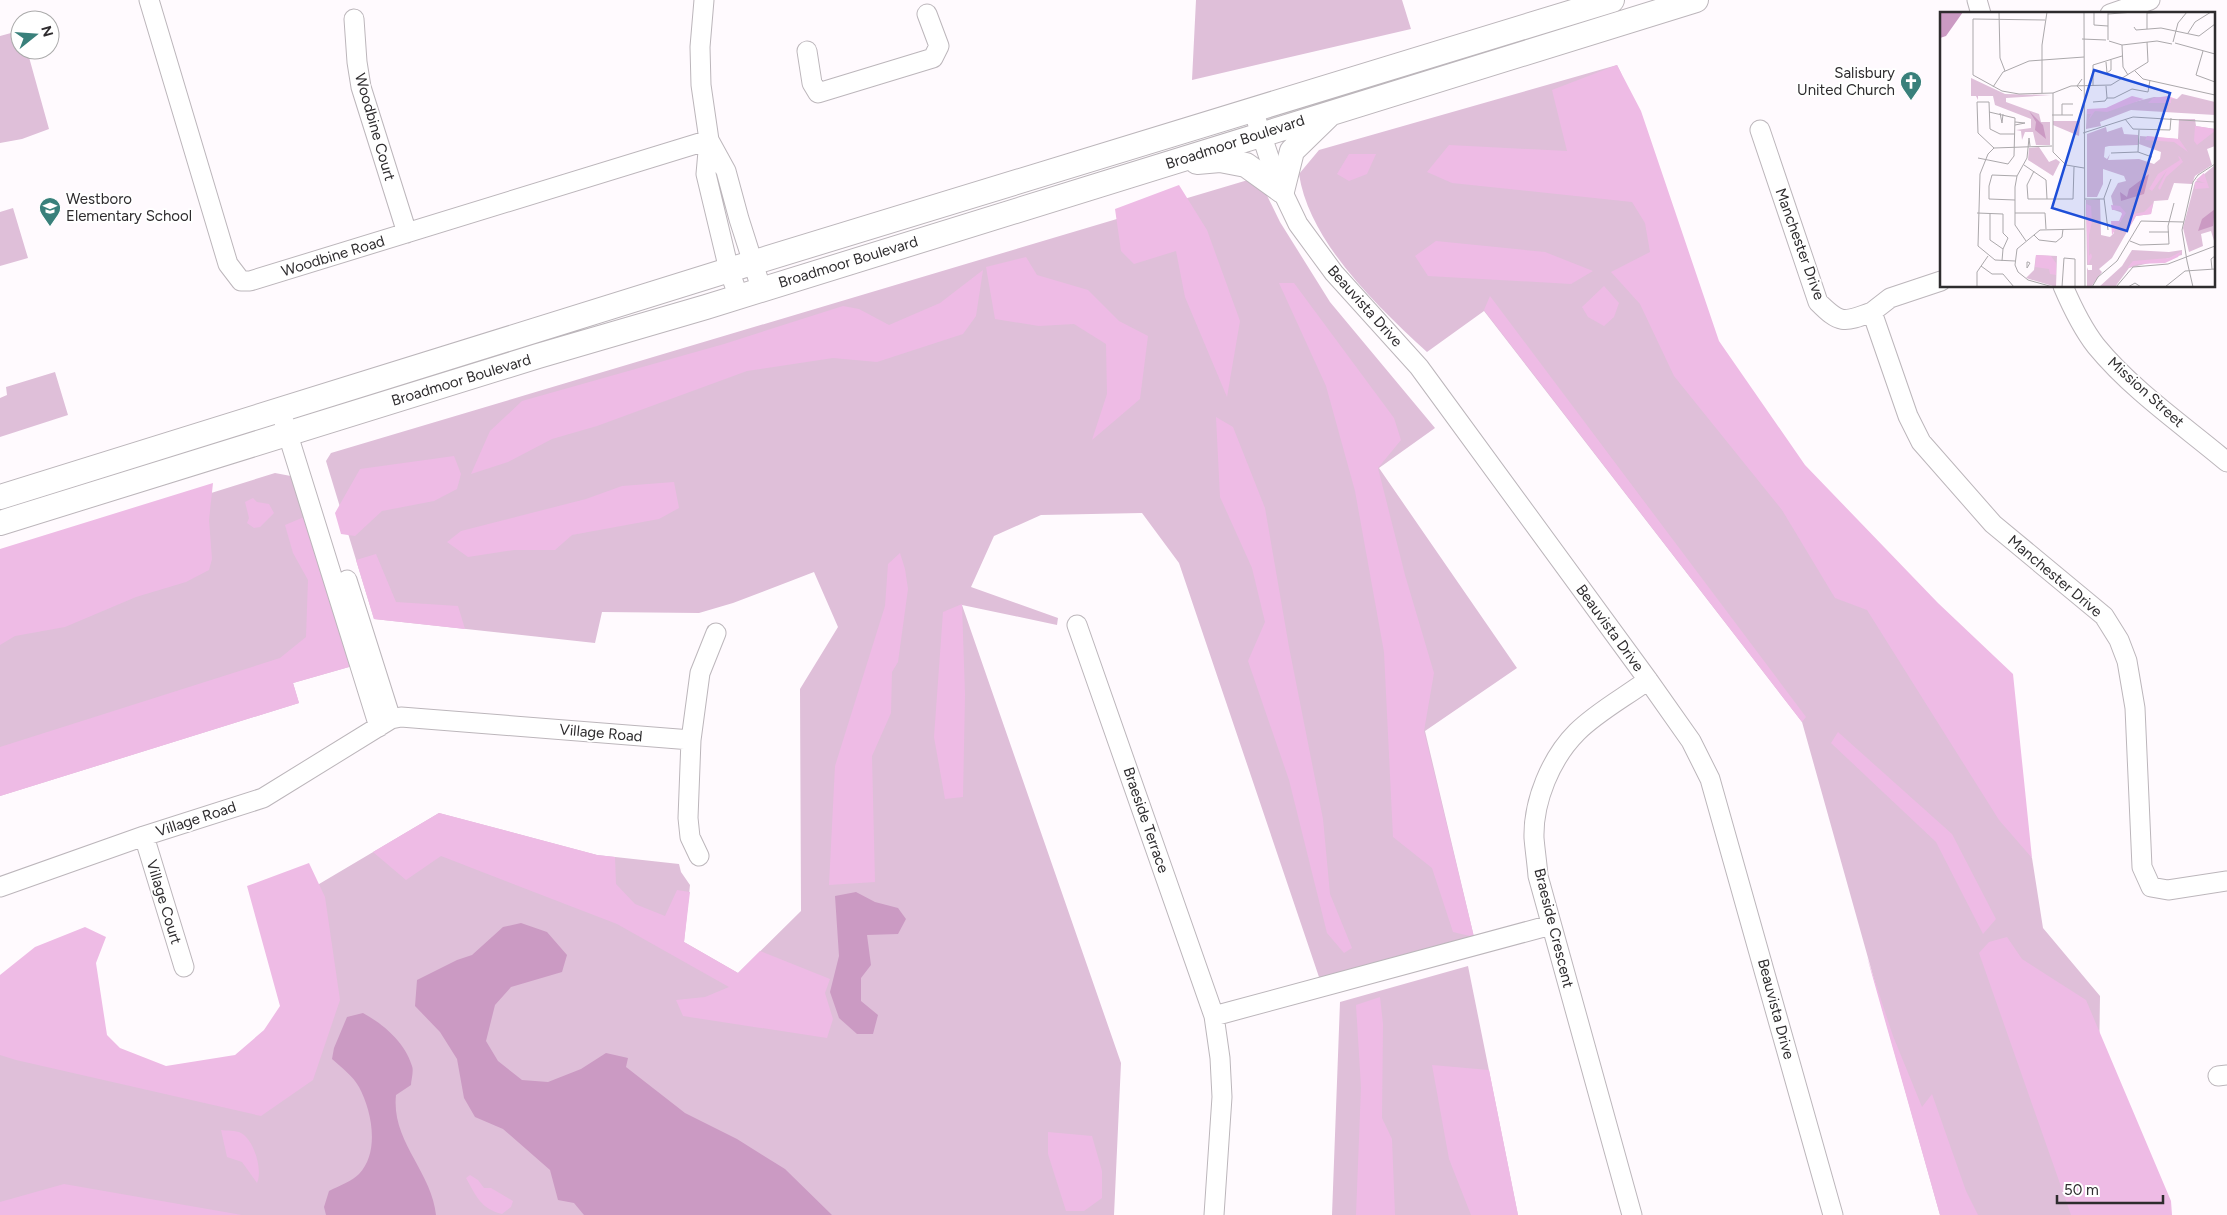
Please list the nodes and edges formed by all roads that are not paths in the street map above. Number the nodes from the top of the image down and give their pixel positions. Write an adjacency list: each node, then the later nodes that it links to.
1 (149, 0): 17 (street, Woodbine Road)
2 (704, 0): 14 (street)
3 (1612, 0): 10 (main road, Broadmoor Boulevard)
4 (1696, 0): 11 (main road, Broadmoor Boulevard)
5 (2150, 0): 6 (street)
6 (2116, 12)
7 (927, 14): 9 (street)
8 (354, 19): 17 (street, Woodbine Court)
9 (807, 51)
10 (1252, 110): 13 (street, Beauvista Drive); 18 (main road, Broadmoor Boulevard)
11 (1334, 111): 13 (main road, Broadmoor Boulevard); 16 (main road)
12 (1760, 130): 24 (street, Manchester Drive)
13 (1260, 135): 15 (main road, Broadmoor Boulevard); 16 (street, Beauvista Drive)
14 (709, 140): 17 (street, Woodbine Road); 18 (street); 19 (street)
15 (1162, 166): 16 (main road); 21 (main road, Broadmoor Boulevard)
16 (1282, 191): 32 (street, Beauvista Drive)
17 (407, 233)
18 (753, 263): 19 (main road, Broadmoor Boulevard); 21 (street)
19 (729, 270): 23 (street); 25 (main road, Broadmoor Boulevard)
20 (1940, 281): 24 (street, Manchester Drive)
21 (761, 288): 23 (main road, Broadmoor Boulevard)
22 (2064, 288): 27 (street, Mission Street)
23 (738, 295): 26 (main road, Broadmoor Boulevard)
24 (1872, 312): 37 (street, Manchester Drive)
25 (286, 407): 26 (street); 28 (main road, Broadmoor Boulevard)
26 (294, 431): 29 (main road, Broadmoor Boulevard); 33 (street)
27 (2227, 462)
28 (0, 497)
29 (0, 523)
30 (1077, 625): 41 (street, Braeside Terrace)
31 (716, 633): 34 (street)
32 (1648, 680): 39 (street, Braeside Crescent); 44 (street, Beauvista Drive)
33 (385, 723): 34 (street, Village Road); 35 (street, Village Road)
34 (691, 740): 36 (street)
35 (144, 836): 38 (street, Village Road); 40 (street, Village Court)
36 (699, 856)
37 (2227, 881)
38 (0, 887)
39 (1551, 925): 41 (street); 43 (street, Braeside Crescent)
40 (184, 967)
41 (1214, 1016): 42 (street, Braeside Terrace)
42 (1214, 1215)
43 (1632, 1215)
44 (1833, 1215)

